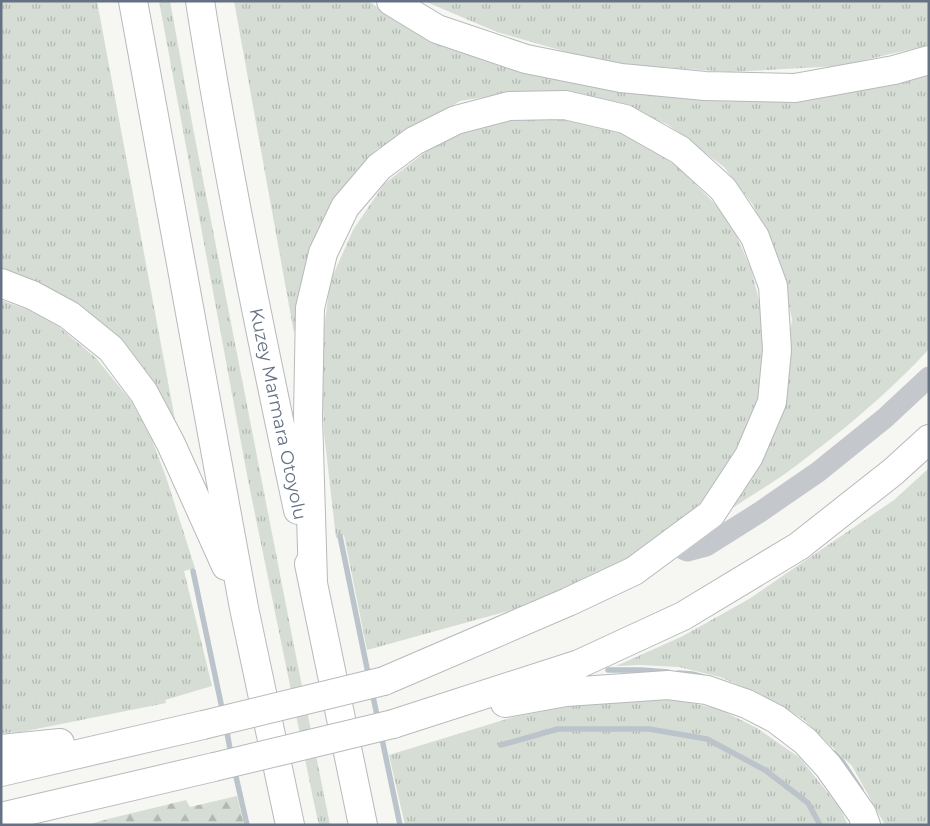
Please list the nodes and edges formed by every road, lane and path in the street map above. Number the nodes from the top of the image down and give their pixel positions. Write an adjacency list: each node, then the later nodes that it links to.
1 (133, 1): 10 (highway)
2 (200, 1): 9 (highway, Kuzey Marmara Otoyolu)
3 (391, 1): 4 (highway)
4 (929, 60)
5 (1, 282): 10 (highway)
6 (929, 377): 8 (lane)
7 (929, 440): 11 (highway)
8 (671, 544): 9 (highway); 12 (highway, bridge)
9 (313, 582): 19 (highway, Kuzey Marmara Otoyolu)
10 (244, 608): 18 (highway)
11 (393, 724): 14 (highway, bridge); 20 (highway)
12 (203, 725): 13 (highway); 15 (highway)
13 (1, 749)
14 (214, 768): 16 (highway); 17 (highway)
15 (1, 772)
16 (1, 817)
17 (27, 825)
18 (290, 825)
19 (363, 825)
20 (866, 825)

